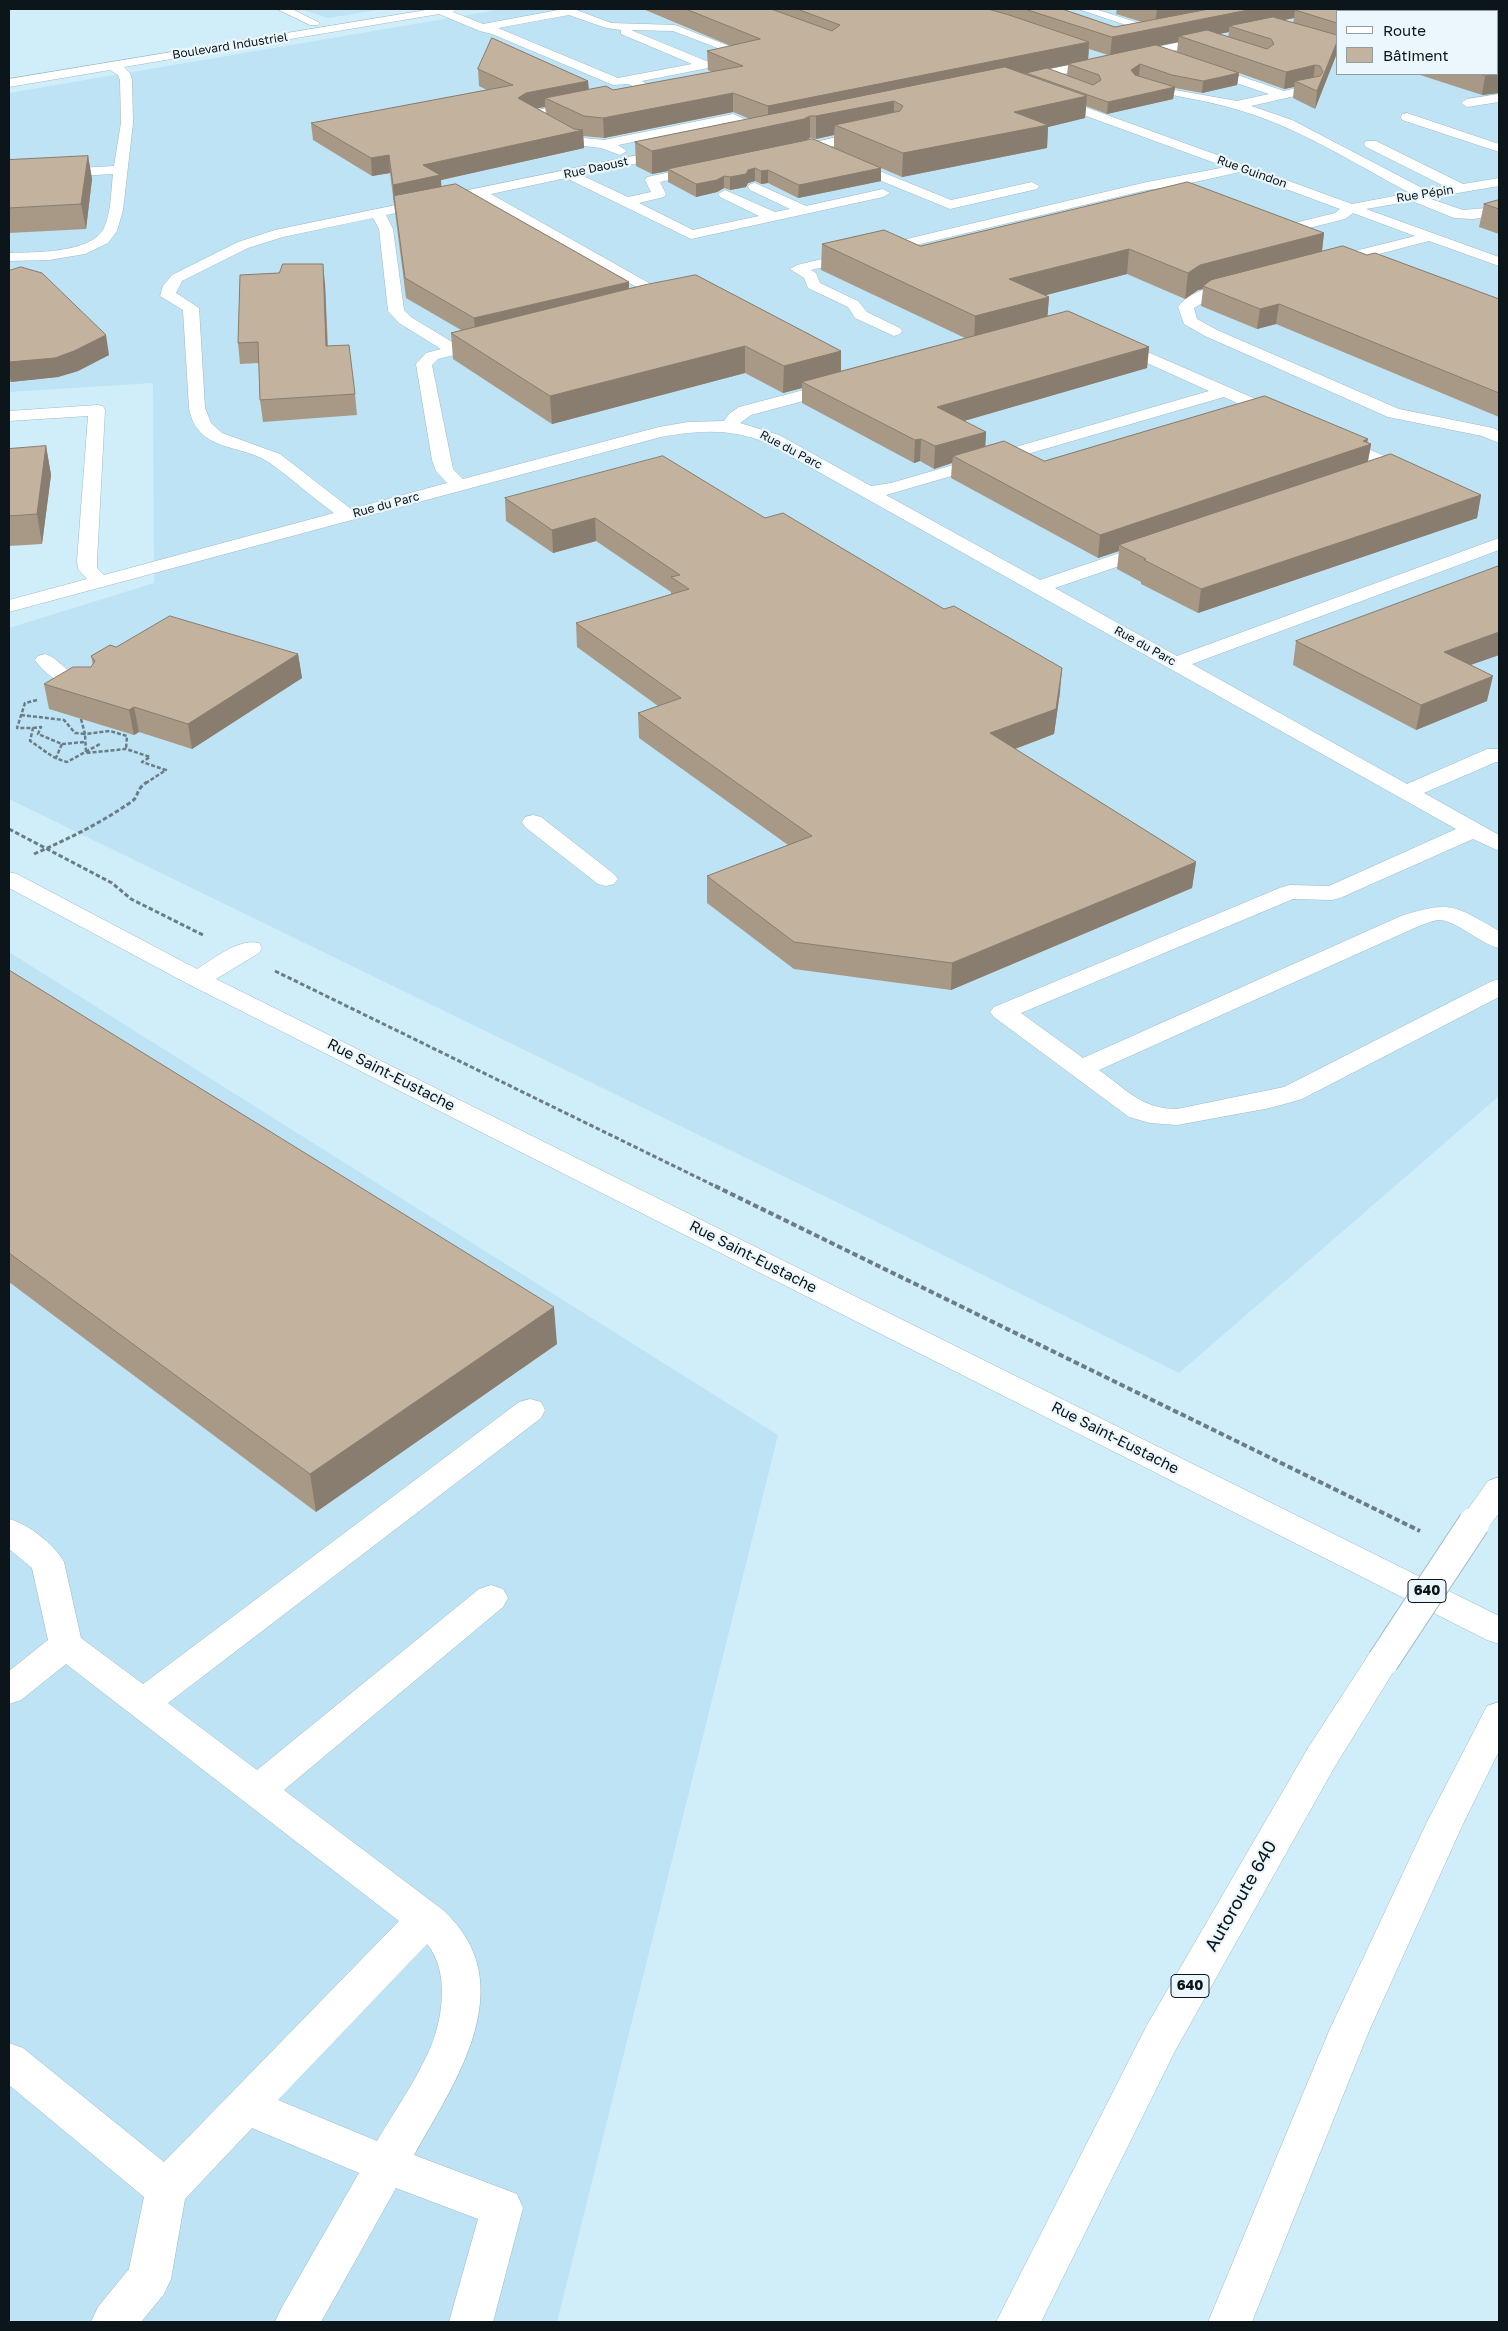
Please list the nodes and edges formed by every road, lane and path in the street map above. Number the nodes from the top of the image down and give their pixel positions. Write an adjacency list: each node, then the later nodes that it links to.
1 (283, 9): 6 (main road)
2 (584, 9): 4 (main road)
3 (445, 10): 8 (main road); 18 (main road, Boulevard Industriel)
4 (567, 10): 7 (main road); 8 (main road)
5 (1083, 11): 10 (main road)
6 (314, 23)
7 (610, 26): 17 (main road); 17 (main road)
8 (482, 28): 20 (main road)
9 (1174, 29): 10 (main road)
10 (1155, 32): 11 (main road); 13 (main road)
11 (1130, 37)
12 (1223, 42): 13 (main road)
13 (1188, 45): 14 (main road)
14 (1156, 51): 16 (main road); 28 (main road)
15 (1083, 52): 16 (main road)
16 (1109, 61): 19 (main road)
17 (706, 65): 20 (main road)
18 (113, 66): 23 (main road, Boulevard Industriel); 51 (main road)
19 (1046, 74): 21 (main road); 34 (main road, Rue Guindon)
20 (629, 80): 26 (main road)
21 (1066, 81)
22 (1138, 82): 33 (main road)
23 (9, 83)
24 (670, 88): 26 (main road)
25 (1313, 88): 28 (main road)
26 (654, 91): 27 (main road)
27 (635, 95)
28 (1284, 95): 33 (main road)
29 (1499, 98): 32 (main road)
30 (1098, 102): 34 (main road)
31 (596, 103): 41 (main road)
32 (1467, 103)
33 (1237, 105): 67 (main road)
34 (1074, 108): 50 (main road, Rue Guindon)
35 (1407, 117): 43 (main road)
36 (783, 129): 38 (main road)
37 (885, 131): 45 (main road)
38 (766, 132): 40 (main road); 41 (main road)
39 (800, 136): 45 (main road)
40 (741, 138)
41 (604, 144): 47 (main road)
42 (1371, 144): 62 (main road)
43 (1499, 148)
44 (686, 149): 47 (main road, Rue Daoust)
45 (811, 153): 46 (main road)
46 (839, 158)
47 (637, 160): 53 (main road, Rue Daoust)
48 (856, 165): 61 (main road)
49 (719, 166): 68 (main road)
50 (1240, 168): 56 (main road); 69 (main road, Rue Guindon)
51 (120, 170): 54 (main road); 79 (main road)
52 (1466, 172): 58 (main road)
53 (568, 174): 63 (main road, Rue Daoust); 68 (main road)
54 (9, 176)
55 (858, 182): 64 (main road)
56 (1171, 183): 66 (main road); 87 (main road)
57 (1373, 183): 67 (main road)
58 (1496, 184): 62 (main road, Rue Pépin)
59 (1032, 186): 61 (main road)
60 (755, 187): 70 (main road)
61 (907, 187): 64 (main road)
62 (1460, 188): 67 (main road, Rue Pépin)
63 (478, 192): 72 (main road, Rue Daoust); 85 (main road)
64 (883, 193): 70 (main road)
65 (725, 194): 74 (main road)
66 (1199, 194)
67 (1412, 196): 69 (main road, Rue Pépin); 71 (main road)
68 (626, 202): 75 (main road)
69 (1351, 208): 73 (main road, Rue Pépin); 76 (main road, Rue Guindon)
70 (804, 210): 74 (main road)
71 (1499, 211)
72 (376, 214): 90 (main road); 103 (main road, Rue Daoust)
73 (1253, 215)
74 (773, 217): 75 (main road)
75 (733, 226): 77 (main road)
76 (1430, 237): 78 (main road); 81 (main road, Rue Guindon)
77 (756, 238)
78 (1360, 254): 80 (main road); 82 (main road)
79 (9, 258)
80 (1342, 259)
81 (1499, 262)
82 (1406, 272)
83 (1249, 283): 99 (main road)
84 (686, 294): 85 (main road)
85 (667, 299): 86 (main road)
86 (648, 304)
87 (894, 331)
88 (1098, 335): 94 (main road)
89 (503, 338): 91 (main road)
90 (437, 339): 91 (main road); 92 (main road)
91 (483, 343): 92 (main road)
92 (454, 350): 101 (main road)
93 (854, 382): 97 (main road)
94 (1224, 392): 96 (main road); 102 (main road)
95 (9, 416): 106 (main road)
96 (1296, 423)
97 (730, 426): 101 (main road, Rue du Parc); 102 (main road, Rue du Parc)
98 (1322, 434): 100 (main road)
99 (1499, 438)
100 (1366, 475)
101 (459, 486): 103 (main road, Rue du Parc)
102 (868, 492): 107 (main road, Rue du Parc)
103 (348, 515): 106 (main road, Rue du Parc)
104 (1172, 541): 107 (main road)
105 (1499, 544): 110 (main road)
106 (100, 582): 108 (main road, Rue du Parc)
107 (1039, 587): 110 (main road, Rue du Parc)
108 (9, 606)
109 (46, 660): 111 (main road)
110 (1176, 663): 124 (main road, Rue du Parc)
111 (88, 686)
112 (36, 699): 113 (path)
113 (21, 715): 115 (path); 116 (path)
114 (74, 716): 116 (path)
115 (33, 728): 118 (path); 123 (path)
116 (84, 734): 117 (path); 120 (path)
117 (85, 742): 118 (path); 121 (path)
118 (62, 744): 123 (path)
119 (100, 744): 121 (path)
120 (126, 749): 121 (path); 129 (path)
121 (86, 753): 123 (path)
122 (1498, 754): 124 (main road)
123 (55, 760)
124 (1407, 792): 127 (main road, Rue du Parc)
125 (533, 822): 131 (main road)
126 (9, 828): 129 (path)
127 (1474, 830): 128 (main road, Rue du Parc); 139 (main road)
128 (1499, 844)
129 (46, 848): 130 (path); 133 (path)
130 (34, 854)
131 (606, 879)
132 (13, 885): 137 (main road, Rue Saint-Eustache)
133 (210, 939)
134 (1499, 941): 139 (main road)
135 (250, 948): 137 (main road)
136 (272, 970): 143 (path)
137 (197, 979): 145 (main road, Rue Saint-Eustache)
138 (1499, 988): 139 (main road)
139 (1080, 1069)
140 (530, 1410): 148 (main road)
141 (1499, 1489): 160 (main road, Autoroute 640 / 640, bridge)
142 (9, 1531): 146 (main road)
143 (1428, 1535)
144 (491, 1598): 150 (main road)
145 (1499, 1631)
146 (66, 1645): 147 (main road); 148 (main road)
147 (9, 1690)
148 (143, 1704): 150 (main road)
149 (1498, 1718): 156 (main road)
150 (258, 1790): 151 (main road)
151 (426, 1918): 153 (main road); 154 (main road)
152 (9, 2061): 155 (main road)
153 (245, 2106): 154 (main road); 155 (main road)
154 (386, 2165): 158 (main road); 159 (main road)
155 (166, 2189): 157 (main road)
156 (1260, 2248): 161 (main road); 162 (main road)
157 (113, 2322)
158 (297, 2322)
159 (471, 2322)
160 (1018, 2322)
161 (1230, 2322)
162 (1246, 2322)

